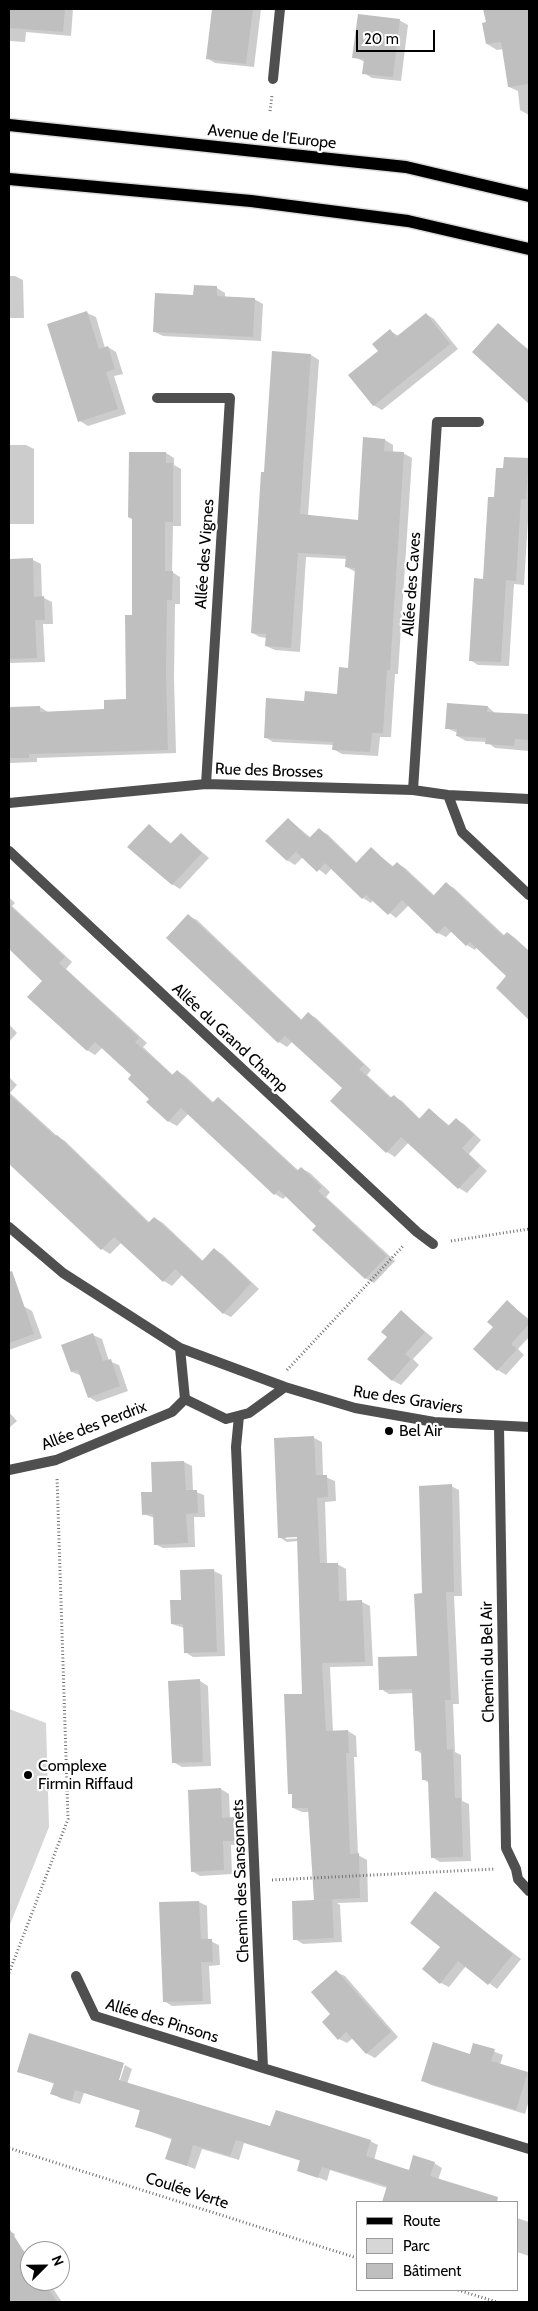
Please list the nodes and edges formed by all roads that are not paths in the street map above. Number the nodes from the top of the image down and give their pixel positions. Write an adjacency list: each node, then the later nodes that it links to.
1 (280, 9): 2 (street)
2 (273, 79)
3 (9, 125): 5 (main road, Avenue de l'Europe)
4 (9, 179): 6 (main road)
5 (529, 196)
6 (529, 249)
7 (156, 398): 9 (street, Allée des Vignes)
8 (479, 422): 10 (street, Allée des Caves)
9 (206, 784): 10 (street, Rue des Brosses); 13 (street, Rue des Brosses)
10 (414, 790): 11 (street, Rue des Brosses)
11 (448, 796): 12 (street, Rue des Brosses); 15 (street)
12 (529, 799)
13 (9, 802)
14 (9, 851): 17 (street, Allée du Grand Champ)
15 (529, 895)
16 (9, 1227): 18 (street, Rue des Graviers)
17 (433, 1244)
18 (180, 1348): 19 (street, Rue des Graviers); 20 (street)
19 (285, 1387): 21 (street); 22 (street, Rue des Graviers)
20 (185, 1399): 21 (street); 24 (street, Allée des Perdrix)
21 (239, 1416): 27 (street, Chemin des Sansonnets)
22 (499, 1426): 23 (street, Rue des Graviers); 25 (street, Chemin du Bel Air)
23 (529, 1427)
24 (9, 1470)
25 (529, 1891)
26 (76, 1976): 27 (street, Allée des Pinsons)
27 (263, 2068): 28 (street)
28 (529, 2149)

